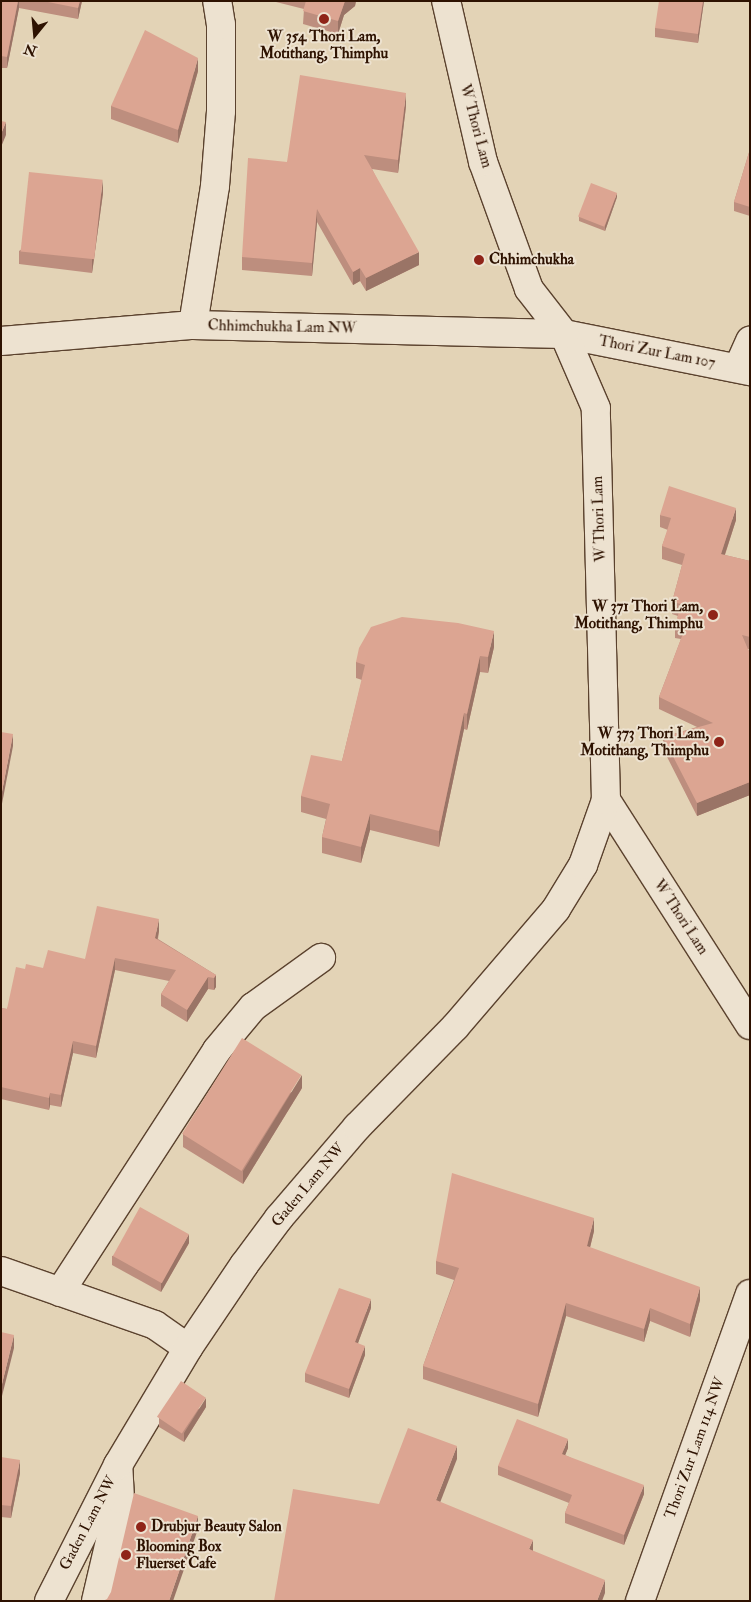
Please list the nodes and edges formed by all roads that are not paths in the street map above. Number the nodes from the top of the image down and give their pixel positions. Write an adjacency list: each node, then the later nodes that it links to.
1 (217, 1): 3 (street)
2 (446, 1): 4 (street, W Thori Lam)
3 (193, 325): 4 (street, Chhimchukha Lam NW); 5 (street, Chhimchukha Lam NW)
4 (564, 334): 7 (street, Thori Zur Lam 107); 8 (street, W Thori Lam)
5 (1, 341)
6 (750, 341): 7 (street)
7 (744, 369)
8 (606, 800): 10 (street, W Thori Lam); 14 (street, Gaden Lam NW)
9 (321, 958): 12 (street)
10 (750, 1025)
11 (1, 1271): 12 (street)
12 (60, 1292): 14 (street)
13 (750, 1294): 18 (street, Thori Zur Lam 114 NW)
14 (188, 1348): 15 (street, Gaden Lam NW)
15 (118, 1465): 16 (street, Gaden Lam NW); 17 (street)
16 (49, 1601)
17 (96, 1601)
18 (640, 1601)

